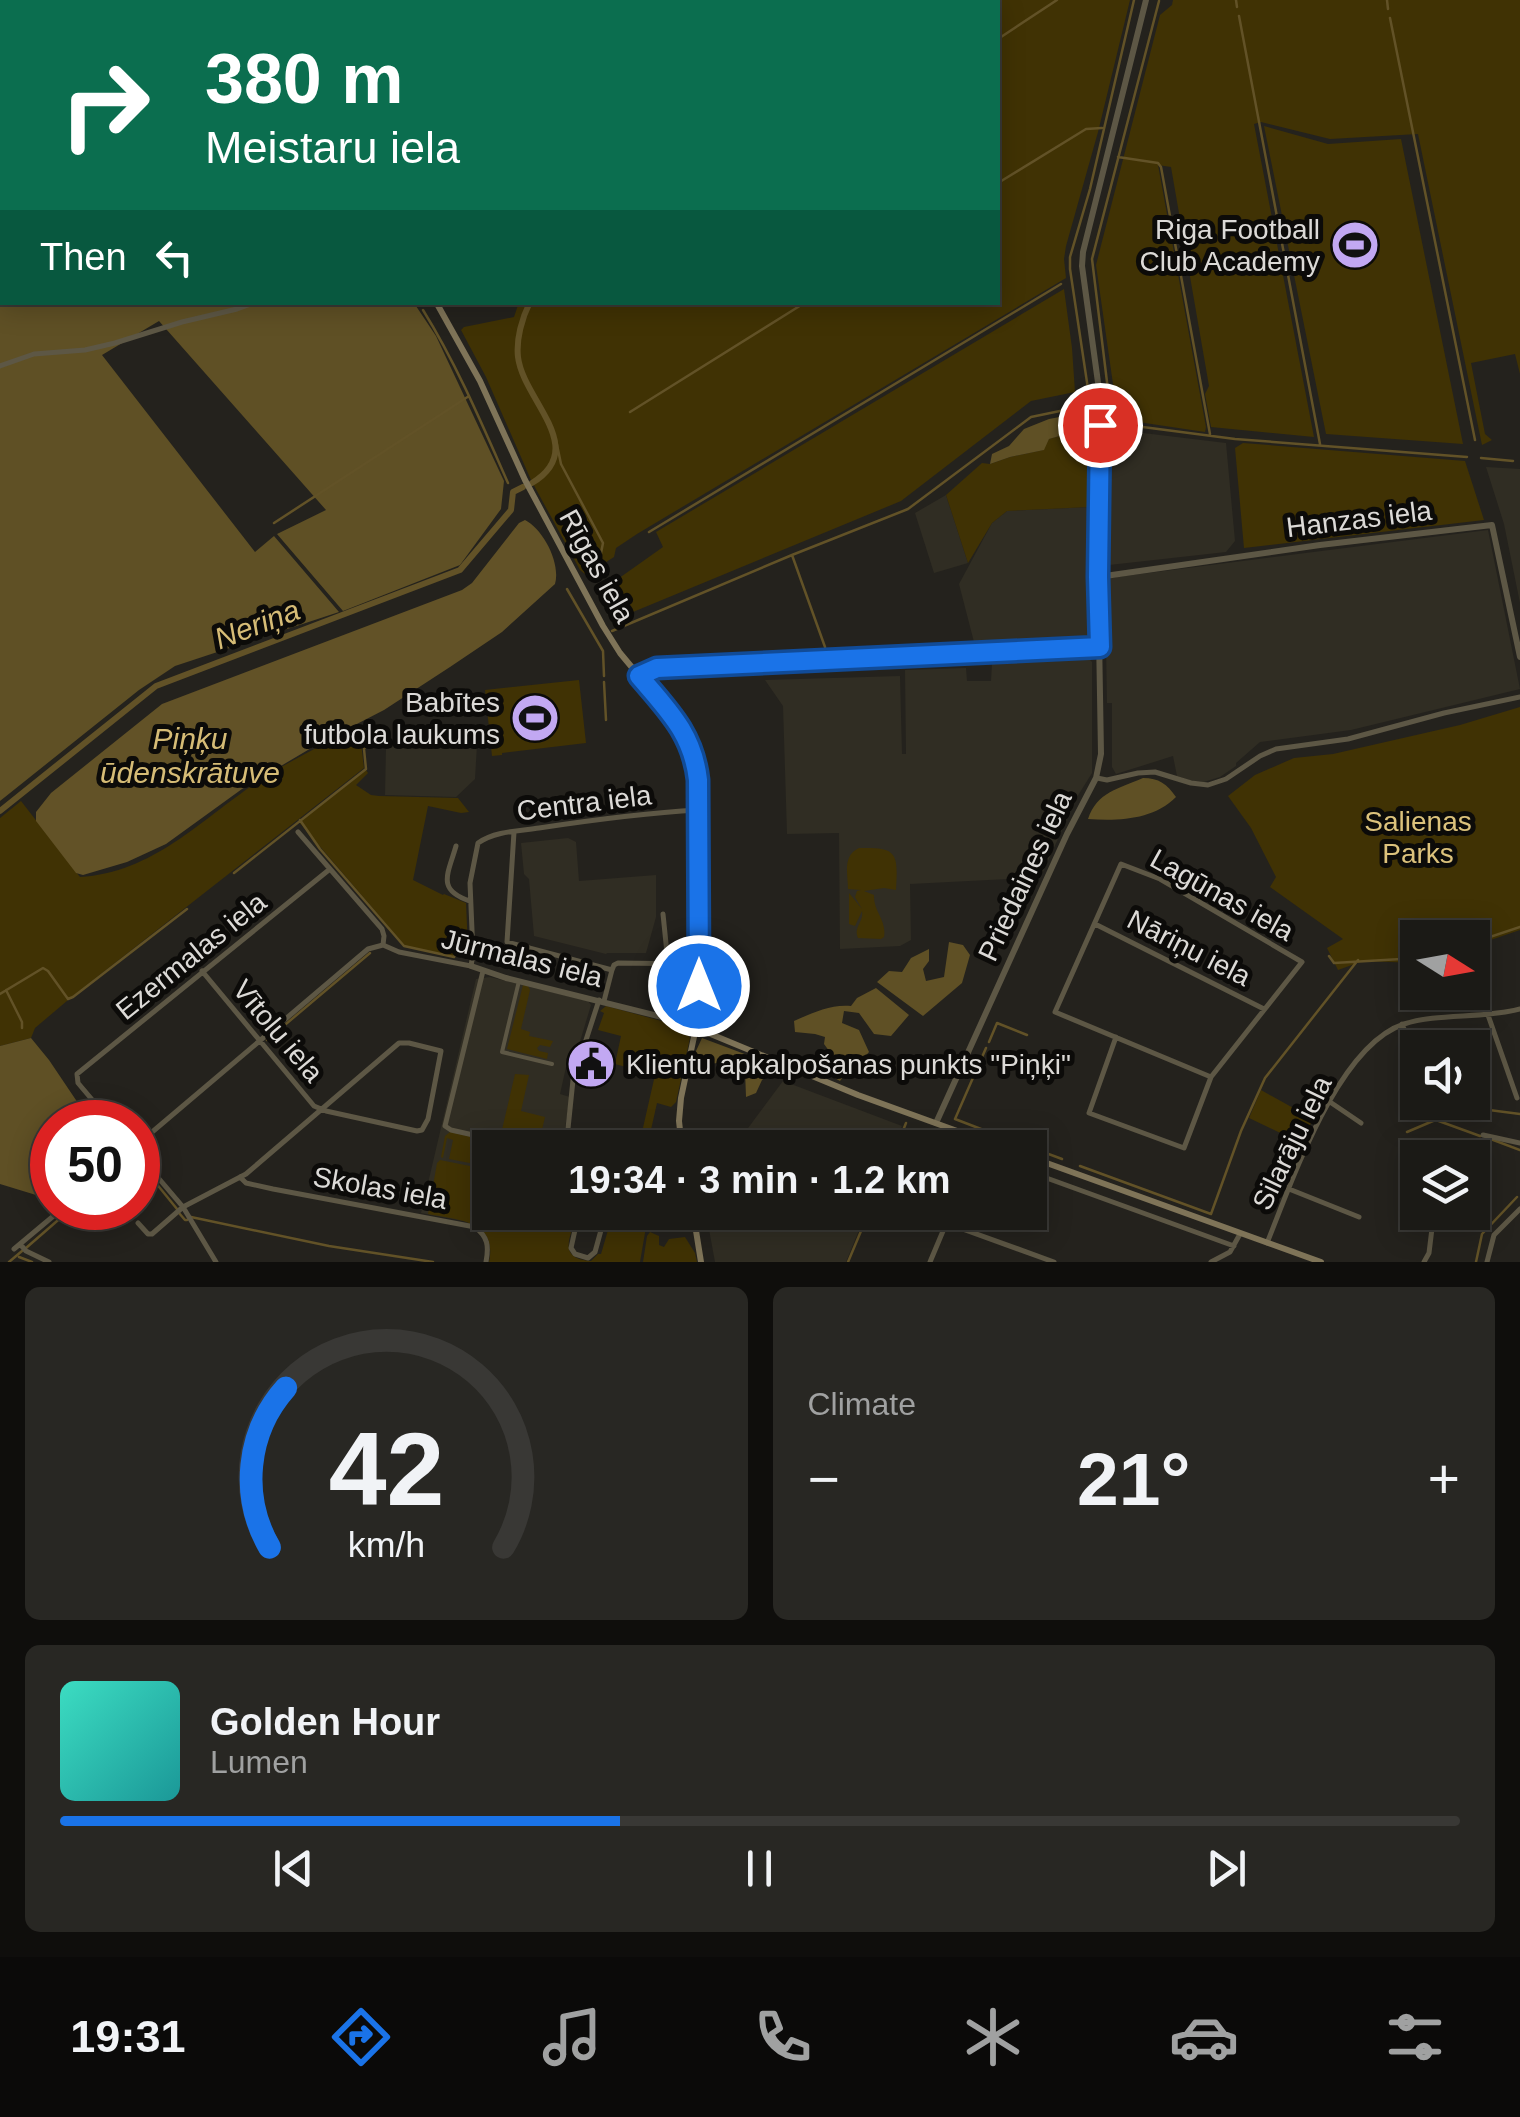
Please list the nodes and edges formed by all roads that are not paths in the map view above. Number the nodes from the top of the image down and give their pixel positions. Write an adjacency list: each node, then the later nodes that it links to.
1 (1146, 0): 5 (street)
2 (249, 305): 4 (street)
3 (436, 305): 8 (main road, Rīgas iela)
4 (0, 366)
5 (1098, 577): 6 (street); 7 (street, Hanzas iela)
6 (1100, 647): 8 (street); 10 (street)
7 (1520, 657)
8 (639, 676): 11 (main road, Rīgas iela)
9 (1520, 697): 10 (street, Priedaines iela)
10 (1096, 778): 43 (street, Priedaines iela)
11 (698, 810): 13 (street, Centra iela); 21 (main road, Rīgas iela)
12 (298, 832): 15 (street)
13 (514, 832): 16 (street, Centra iela); 23 (street)
14 (456, 846): 16 (street)
15 (330, 869): 19 (street); 24 (street, Ezermalas iela)
16 (470, 901): 22 (street)
17 (663, 914): 20 (street)
18 (1095, 924): 28 (street, Nāriņu iela); 28 (street, Lagūnas iela); 34 (street)
19 (383, 946): 22 (street, Jūrmalas iela); 35 (street)
20 (668, 963): 21 (street); 23 (street)
21 (699, 964): 32 (main road, Rīgas iela)
22 (472, 966): 25 (street, Jūrmalas iela)
23 (612, 970): 27 (street)
24 (202, 971): 35 (street, Vītolu iela); 39 (street, Ezermalas iela)
25 (482, 971): 26 (street, Jūrmalas iela); 48 (street)
26 (519, 981): 27 (street, Jūrmalas iela); 36 (street)
27 (601, 1001): 32 (street, Jūrmalas iela); 45 (street)
28 (1264, 1009): 37 (street)
29 (1520, 1009): 30 (street)
30 (1488, 1015): 31 (street); 38 (street)
31 (1402, 1024): 33 (street); 40 (street, Silarāju iela)
32 (696, 1028): 43 (main road, Jūrmalas iela); 46 (main road, Rīgas iela)
33 (1404, 1030)
34 (1116, 1037): 37 (street); 37 (street)
35 (260, 1040): 41 (street, Vītolu iela); 44 (street)
36 (552, 1064)
37 (1211, 1076)
38 (1517, 1098)
39 (92, 1100)
40 (1329, 1102): 42 (street); 55 (street, Silarāju iela)
41 (320, 1110): 41 (street, Vītolu iela); 52 (street)
42 (1361, 1122)
43 (936, 1123): 47 (main road, Jūrmalas iela)
44 (160, 1125)
45 (568, 1130)
46 (680, 1130)
47 (951, 1130)
48 (472, 1135)
49 (1483, 1135): 50 (street)
50 (1520, 1143)
51 (1047, 1163): 67 (main road)
52 (240, 1177): 56 (street); 72 (street, Skolas iela)
53 (1047, 1178): 69 (street)
54 (160, 1180): 56 (street)
55 (1289, 1189): 58 (street); 68 (street, Silarāju iela)
56 (182, 1207): 59 (street); 71 (street)
57 (1520, 1209): 79 (street)
58 (1359, 1217)
59 (160, 1227)
60 (37, 1230): 70 (street)
61 (575, 1230): 62 (street)
62 (601, 1230)
63 (696, 1230): 73 (main road)
64 (943, 1230): 74 (street)
65 (965, 1230): 75 (street)
66 (1432, 1230): 78 (street)
67 (1240, 1233): 68 (main road); 69 (street)
68 (1268, 1243): 77 (main road)
69 (1234, 1246): 76 (street)
70 (49, 1262)
71 (216, 1262)
72 (486, 1262)
73 (701, 1262)
74 (930, 1262)
75 (1054, 1262)
76 (1212, 1262)
77 (1321, 1262)
78 (1424, 1262)
79 (1488, 1262)

